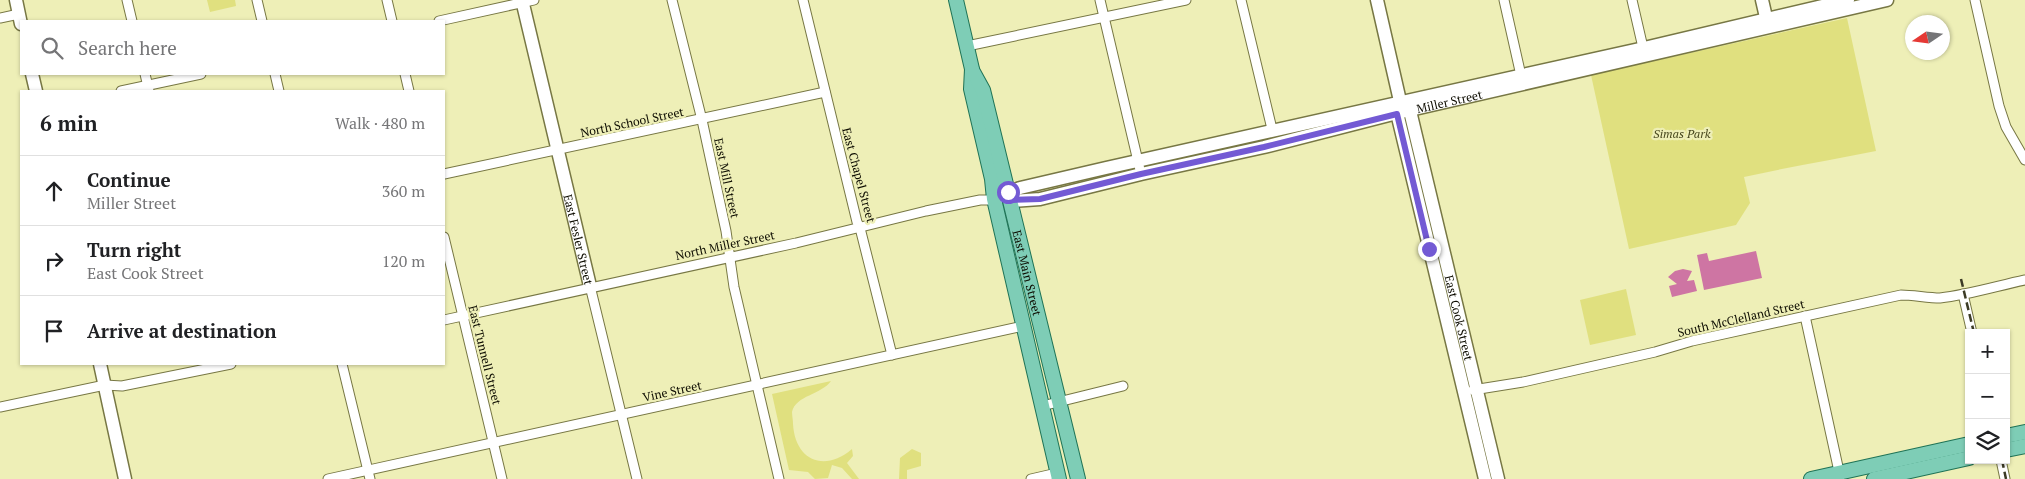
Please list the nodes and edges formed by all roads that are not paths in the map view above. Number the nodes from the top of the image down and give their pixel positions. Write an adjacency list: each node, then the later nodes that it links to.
1 (16, 0): 21 (street)
2 (127, 0): 22 (street)
3 (257, 0): 23 (street)
4 (387, 0): 24 (street)
5 (672, 0): 43 (street, East Mill Street)
6 (803, 0): 41 (street, East Chapel Street)
7 (956, 0): 27 (main road, East Main Street)
8 (1100, 0): 20 (street)
9 (1186, 0): 20 (street)
10 (1241, 0): 44 (street)
11 (1377, 0): 42 (street, East Cook Street)
12 (1504, 0): 35 (street)
13 (1632, 0): 28 (street)
14 (1762, 0): 26 (street)
15 (1848, 0): 26 (street, Miller Street)
16 (1887, 0): 26 (street, Miller Street)
17 (1975, 0): 46 (street)
18 (527, 1): 25 (street); 45 (street, East Fesler Street)
19 (0, 18): 21 (street)
20 (1104, 18): 27 (street); 47 (street)
21 (20, 19)
22 (132, 20)
23 (262, 20)
24 (392, 20)
25 (443, 20)
26 (1768, 24): 28 (street, Miller Street)
27 (967, 46): 29 (main road, East Main Street)
28 (1645, 52): 35 (street, Miller Street)
29 (972, 69): 50 (main road, East Main Street); 51 (main road, East Main Street)
30 (32, 75): 37 (street)
31 (145, 75): 36 (street)
32 (197, 75): 36 (street)
33 (275, 75): 39 (street)
34 (405, 75): 40 (street)
35 (1522, 80): 42 (street, Miller Street)
36 (148, 88): 38 (street)
37 (36, 90)
38 (130, 90)
39 (279, 90)
40 (409, 90)
41 (826, 92): 43 (street, North School Street); 52 (street, East Chapel Street)
42 (1402, 108): 44 (street, Miller Street); 49 (street, Miller Street); 54 (street, East Cook Street)
43 (702, 120): 45 (street, North School Street); 55 (street, East Mill Street)
44 (1272, 130): 47 (street, Miller Street)
45 (558, 150): 48 (street, North School Street); 57 (street, East Fesler Street)
46 (2025, 160)
47 (1137, 161): 49 (street); 50 (street, Miller Street)
48 (445, 174)
49 (1141, 174): 50 (street, Miller Street)
50 (1009, 196): 51 (street, Miller Street); 73 (main road, East Main Street)
51 (994, 199): 52 (street, North Miller Street); 62 (main road, East Main Street)
52 (860, 228): 55 (street, North Miller Street); 64 (street, East Chapel Street)
53 (445, 241): 59 (street, East Tunnell Street)
54 (1435, 247): 71 (street, East Cook Street); 72 (street, East Cook Street)
55 (730, 257): 57 (street, North Miller Street); 69 (street, East Mill Street)
56 (2025, 280): 58 (street, South McClelland Street)
57 (590, 286): 59 (street, North Miller Street); 76 (street, East Fesler Street)
58 (1963, 294): 60 (street, South McClelland Street); 63 (street)
59 (462, 316): 61 (street, North Miller Street); 79 (street, East Tunnell Street)
60 (1805, 316): 72 (street, South McClelland Street); 87 (street)
61 (445, 320)
62 (1023, 326): 64 (street, Vine Street); 74 (main road, East Main Street)
63 (1971, 329)
64 (892, 355): 69 (street, Vine Street)
65 (100, 365): 68 (street)
66 (215, 365): 68 (street)
67 (342, 365): 85 (street)
68 (105, 385): 75 (street); 88 (street)
69 (756, 385): 76 (street, Vine Street); 92 (street, East Mill Street)
70 (1123, 386): 73 (street)
71 (1463, 390): 72 (street, South McClelland Street); 95 (street, East Cook Street)
72 (1477, 390): 96 (street, East Cook Street)
73 (1059, 402): 74 (street); 94 (main road, East Main Street)
74 (1042, 406): 86 (main road, East Main Street)
75 (0, 407)
76 (622, 414): 79 (street, Vine Street); 91 (street, East Fesler Street)
77 (2025, 432): 78 (main road)
78 (2010, 435)
79 (493, 443): 85 (street, Vine Street); 90 (street, East Tunnell Street)
80 (1965, 445): 87 (main road)
81 (2025, 446): 82 (main road)
82 (2010, 449)
83 (1965, 459): 98 (main road)
84 (2002, 464): 99 (street)
85 (369, 475): 89 (street, Vine Street)
86 (1058, 476): 93 (street)
87 (1840, 476): 97 (main road)
88 (126, 479)
89 (328, 479)
90 (502, 479)
91 (637, 479)
92 (779, 479)
93 (1031, 479)
94 (1078, 479)
95 (1485, 479)
96 (1498, 479)
97 (1812, 479)
98 (1874, 479)
99 (2005, 479)

